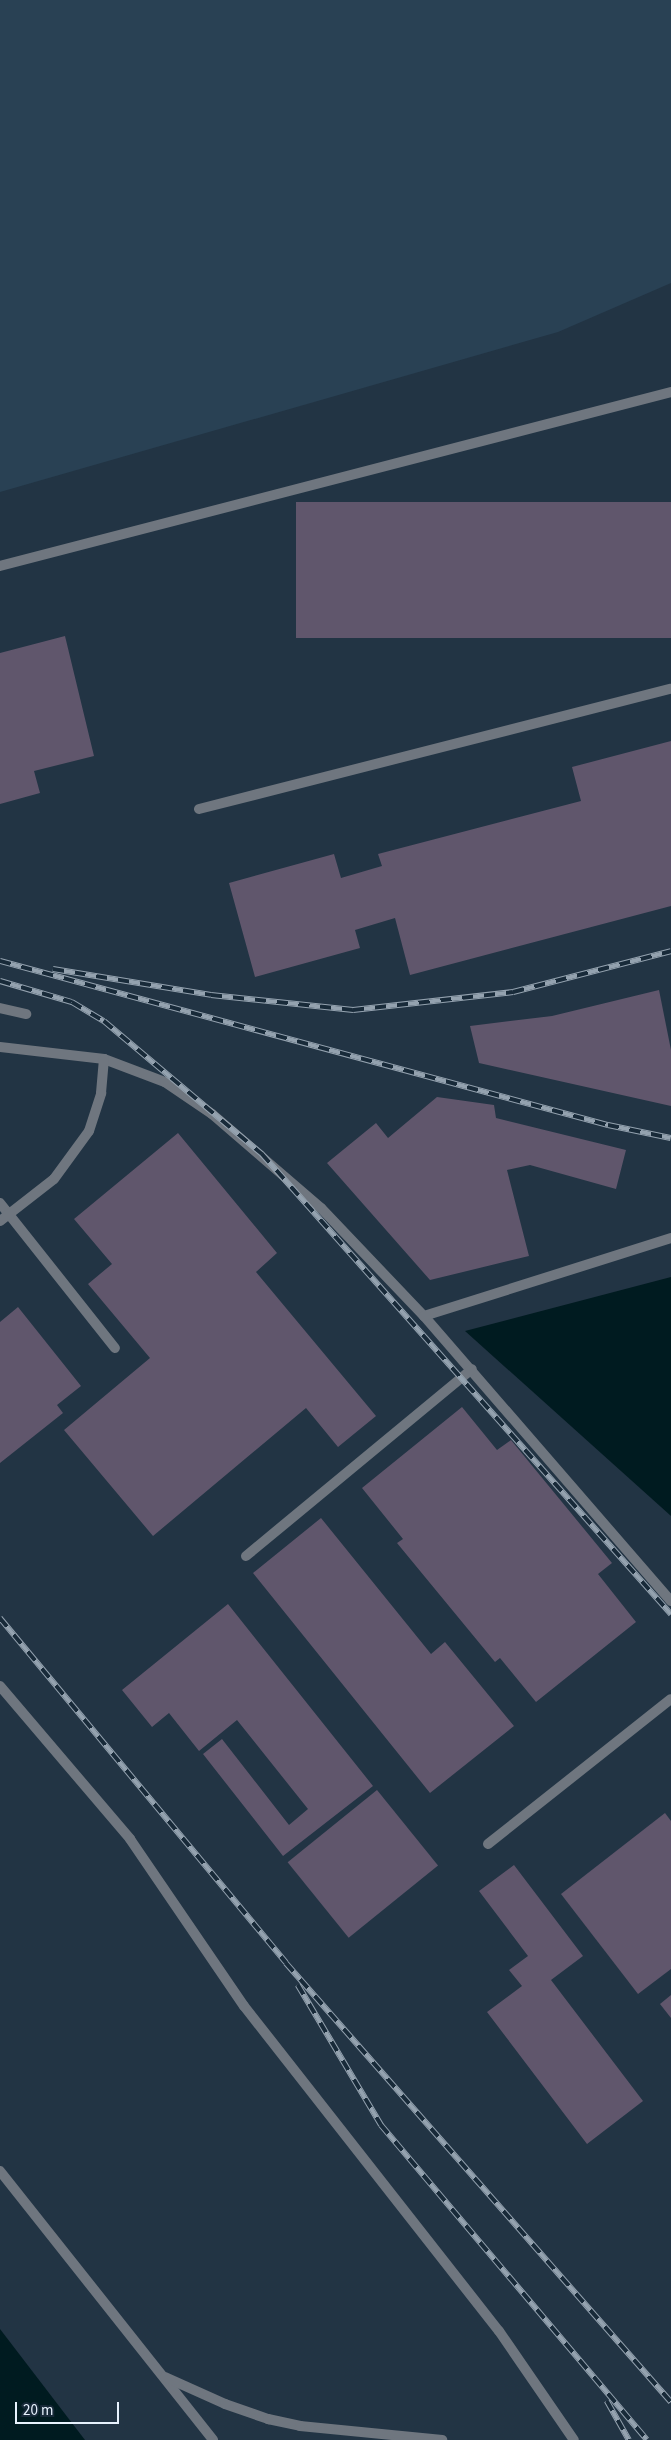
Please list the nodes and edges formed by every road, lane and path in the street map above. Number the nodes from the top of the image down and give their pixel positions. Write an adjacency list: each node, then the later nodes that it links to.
1 (671, 392): 2 (lane)
2 (0, 566)
3 (671, 689): 4 (lane)
4 (199, 809)
5 (0, 1008): 6 (lane)
6 (26, 1014)
7 (0, 1047): 8 (lane)
8 (104, 1059): 10 (lane); 13 (lane)
9 (0, 1203): 10 (lane)
10 (9, 1214): 11 (lane); 14 (lane)
11 (0, 1221)
12 (671, 1238): 13 (lane)
13 (424, 1316): 15 (lane)
14 (115, 1348)
15 (472, 1369): 16 (lane); 17 (lane)
16 (246, 1556)
17 (671, 1601)
18 (0, 1686): 27 (lane)
19 (671, 1699): 20 (lane)
20 (488, 1844)
21 (0, 2171): 22 (lane)
22 (163, 2376): 23 (lane); 24 (lane)
23 (360, 2433): 25 (lane); 26 (lane)
24 (214, 2440)
25 (345, 2440)
26 (442, 2440)
27 (574, 2440)

